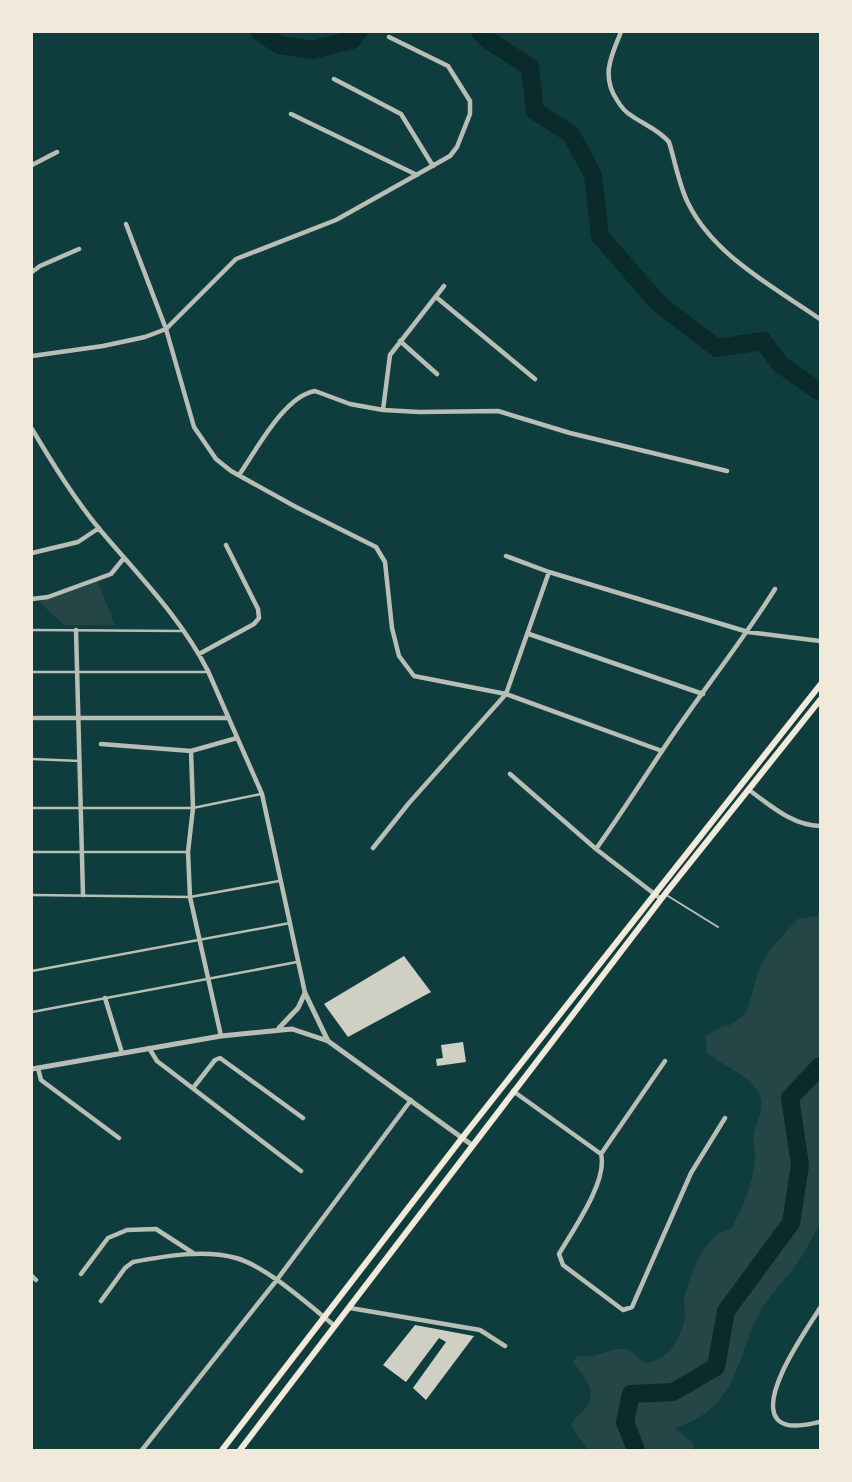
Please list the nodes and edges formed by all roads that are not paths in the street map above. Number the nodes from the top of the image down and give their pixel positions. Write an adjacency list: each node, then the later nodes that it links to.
1 (621, 32): 14 (street)
2 (389, 37): 7 (street)
3 (334, 79): 7 (street)
4 (291, 114): 8 (street)
5 (57, 152): 6 (street)
6 (32, 165)
7 (433, 166): 8 (street)
8 (417, 175): 15 (street)
9 (126, 224): 15 (street)
10 (79, 249): 11 (street)
11 (32, 272)
12 (444, 286): 13 (street)
13 (436, 297): 16 (street); 19 (street)
14 (821, 320)
15 (166, 330): 17 (street); 23 (street)
16 (400, 341): 18 (street); 20 (street)
17 (32, 356)
18 (437, 374)
19 (535, 379)
20 (383, 410): 22 (street); 23 (street)
21 (32, 429): 24 (street)
22 (727, 471)
23 (239, 475): 43 (street)
24 (99, 528): 26 (street); 28 (street)
25 (226, 545): 38 (street)
26 (32, 552)
27 (506, 556): 29 (street)
28 (124, 558): 31 (street); 34 (street)
29 (549, 572): 35 (street); 36 (street)
30 (775, 589): 35 (street)
31 (32, 599)
32 (32, 630): 33 (street)
33 (76, 631): 34 (street); 41 (street)
34 (184, 631): 38 (street)
35 (748, 632): 37 (street); 44 (street)
36 (529, 634): 43 (street); 44 (street)
37 (821, 641)
38 (199, 654): 39 (street)
39 (208, 671): 41 (street); 48 (street)
40 (32, 672): 41 (street)
41 (77, 672): 47 (street)
42 (821, 685): 68 (main road)
43 (506, 694): 52 (street); 62 (street)
44 (703, 694): 52 (street)
45 (821, 700): 56 (main road)
46 (32, 718): 47 (street)
47 (79, 718): 48 (street); 54 (street)
48 (228, 718): 49 (street)
49 (237, 738): 51 (street); 57 (street)
50 (101, 744): 51 (street)
51 (191, 751): 60 (street)
52 (662, 751): 63 (street)
53 (32, 760): 54 (street)
54 (80, 761): 59 (street)
55 (510, 774): 63 (street)
56 (749, 790): 61 (street); 72 (main road)
57 (262, 794): 60 (street); 67 (street)
58 (32, 808): 59 (street)
59 (81, 808): 60 (street); 65 (street)
60 (192, 808): 66 (street)
61 (821, 826)
62 (373, 848)
63 (596, 849): 68 (street)
64 (32, 852): 65 (street)
65 (82, 852): 66 (street); 70 (street)
66 (188, 852): 71 (street)
67 (281, 880): 71 (street); 73 (street)
68 (653, 893): 72 (street); 95 (main road)
69 (32, 895): 70 (street)
70 (83, 895): 71 (street)
71 (190, 897): 75 (street)
72 (663, 897): 74 (lane); 90 (main road)
73 (290, 923): 75 (street); 76 (street)
74 (718, 927)
75 (199, 941): 77 (street); 78 (street)
76 (298, 962): 78 (street); 79 (street)
77 (32, 971)
78 (208, 979): 80 (street); 83 (street)
79 (305, 993): 82 (street); 84 (street)
80 (105, 998): 81 (street); 86 (street)
81 (32, 1012)
82 (279, 1028): 83 (street); 84 (street)
83 (221, 1035): 85 (street)
84 (328, 1041): 91 (street)
85 (149, 1048): 86 (street); 89 (street)
86 (122, 1053): 88 (street)
87 (665, 1061): 97 (street)
88 (35, 1069): 94 (street)
89 (193, 1088): 92 (street); 98 (street)
90 (513, 1091): 96 (main road); 97 (street)
91 (411, 1100): 95 (street); 101 (street)
92 (303, 1118)
93 (725, 1118): 97 (street)
94 (119, 1138)
95 (462, 1138): 96 (street); 105 (main road)
96 (472, 1145): 103 (main road)
97 (601, 1154)
98 (301, 1171)
99 (195, 1254): 100 (street); 101 (street); 102 (street)
100 (81, 1274)
101 (276, 1281): 105 (street); 109 (street)
102 (101, 1301)
103 (349, 1308): 106 (main road); 107 (street)
104 (821, 1308): 108 (street)
105 (325, 1318): 106 (street); 110 (main road)
106 (335, 1326): 111 (main road)
107 (505, 1346)
108 (821, 1422)
109 (143, 1450)
110 (222, 1451)
111 (240, 1451)

